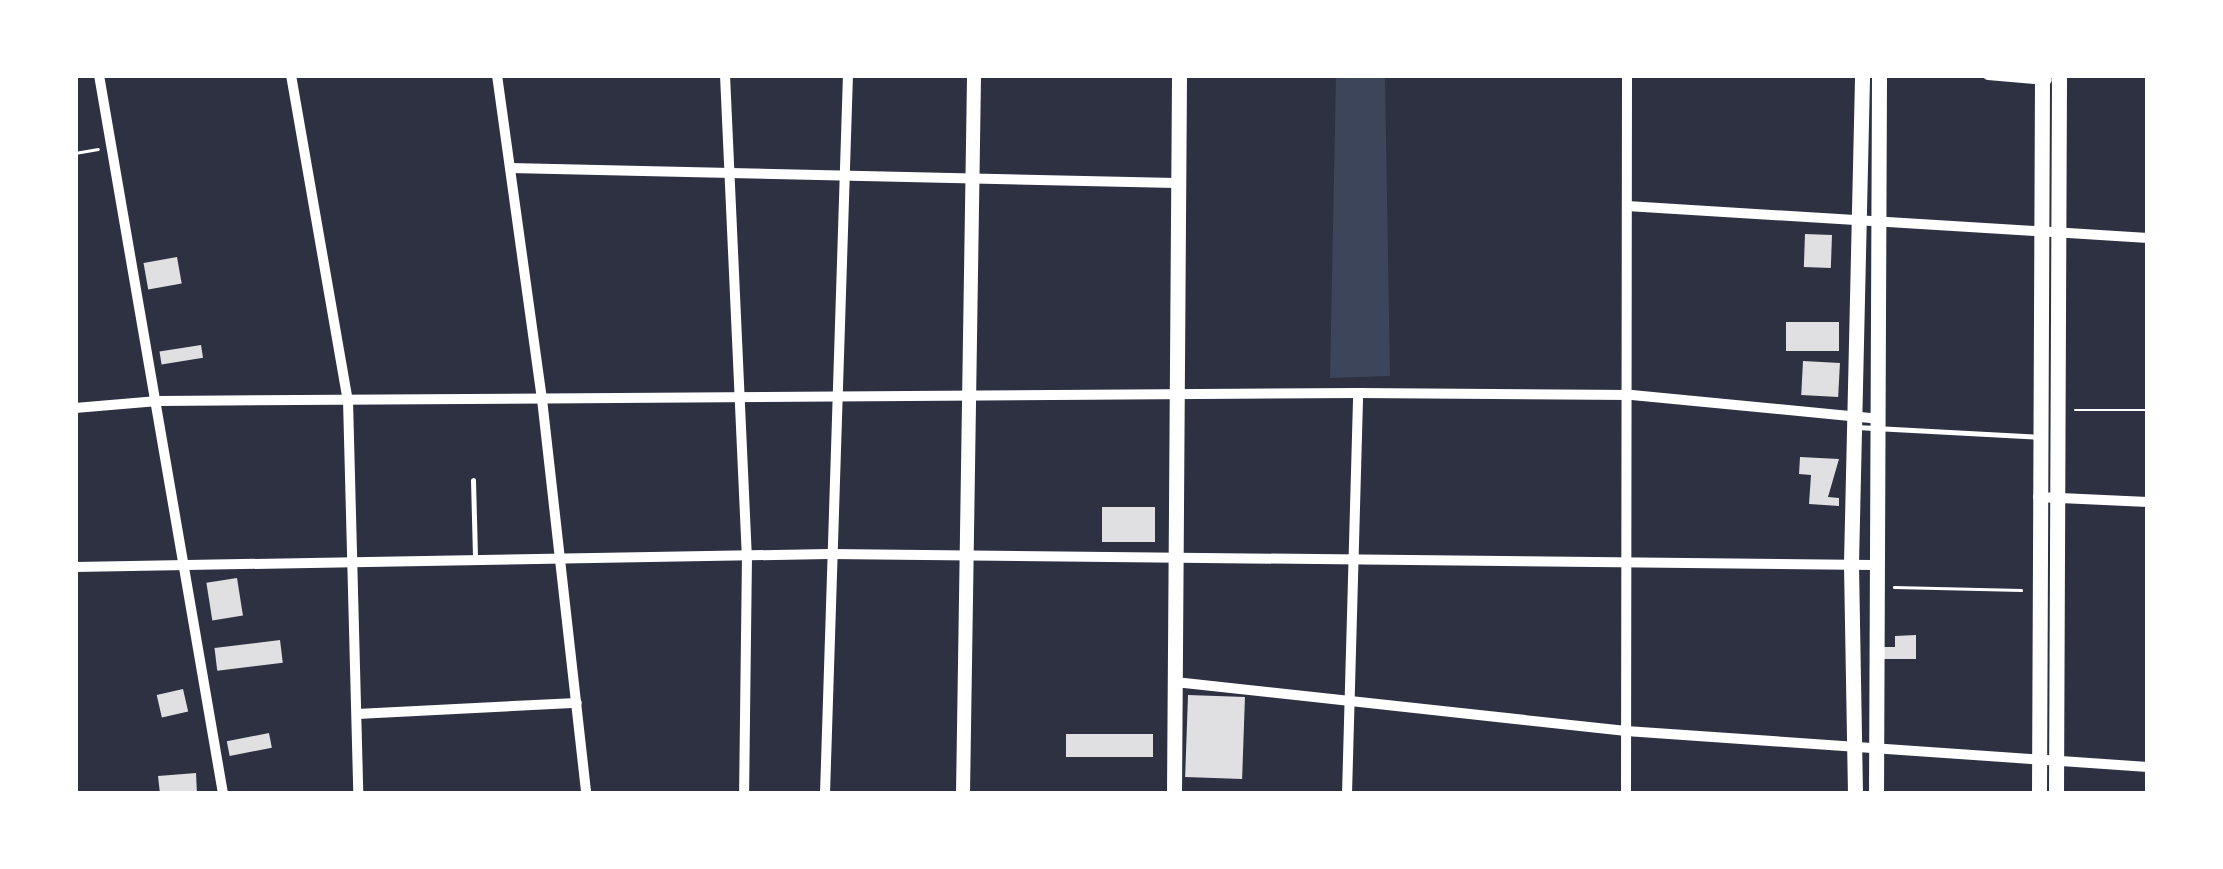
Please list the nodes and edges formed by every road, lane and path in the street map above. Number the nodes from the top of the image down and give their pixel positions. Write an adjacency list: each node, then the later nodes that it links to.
1 (99, 75): 13 (street)
2 (290, 75): 32 (street)
3 (497, 75): 15 (street)
4 (725, 75): 16 (street)
5 (848, 75): 17 (street)
6 (974, 75): 18 (street)
7 (1179, 75): 19 (main road)
8 (1627, 75): 20 (street)
9 (1862, 75): 21 (main road)
10 (1878, 75): 21 (main road)
11 (1988, 75): 12 (street)
12 (2050, 78): 22 (main road); 23 (main road)
13 (112, 146): 14 (path); 33 (street)
14 (75, 153)
15 (510, 168): 16 (street); 31 (street)
16 (728, 172): 17 (street); 30 (street)
17 (846, 175): 18 (street); 28 (street)
18 (972, 178): 19 (street); 29 (street)
19 (1176, 183): 26 (main road)
20 (1627, 206): 21 (street); 27 (street)
21 (1867, 225): 22 (street); 37 (main road)
22 (2038, 236): 23 (street); 38 (main road)
23 (2055, 236): 24 (street); 35 (main road)
24 (2148, 238)
25 (1358, 393): 26 (street); 27 (street); 50 (street)
26 (1176, 394): 29 (street); 48 (main road)
27 (1632, 395): 37 (street); 53 (street)
28 (840, 396): 29 (street); 30 (street); 44 (street)
29 (970, 396): 46 (street)
30 (736, 397): 31 (street); 45 (street)
31 (542, 398): 32 (street); 47 (street)
32 (348, 400): 33 (street); 51 (street)
33 (158, 401): 34 (street); 52 (street)
34 (75, 408)
35 (2057, 410): 36 (path); 39 (main road)
36 (2148, 410)
37 (1865, 422): 38 (lane); 54 (main road); 55 (main road)
38 (2039, 437): 39 (lane); 41 (main road)
39 (2057, 438): 42 (main road)
40 (473, 480): 49 (lane)
41 (2038, 497): 42 (street); 58 (main road)
42 (2057, 498): 43 (street); 67 (main road)
43 (2148, 502)
44 (829, 554): 45 (street); 46 (street); 73 (street)
45 (747, 555): 47 (street); 72 (street)
46 (968, 556): 48 (street); 74 (street)
47 (561, 558): 49 (street); 61 (street)
48 (1175, 558): 50 (street); 59 (main road)
49 (475, 559): 51 (street)
50 (1355, 559): 53 (street); 60 (street)
51 (352, 560): 52 (street); 62 (street)
52 (183, 562): 56 (street); 69 (street)
53 (1630, 562): 54 (street); 63 (street)
54 (1851, 563): 55 (street); 64 (main road)
55 (1872, 565): 57 (main road)
56 (75, 566)
57 (1872, 586): 58 (path); 65 (main road)
58 (2038, 590): 66 (main road)
59 (1175, 682): 60 (street); 75 (main road)
60 (1349, 701): 63 (street); 76 (street)
61 (577, 703): 62 (street); 71 (street)
62 (357, 714): 70 (street)
63 (1626, 731): 64 (street); 77 (street)
64 (1855, 747): 65 (street); 78 (main road)
65 (1876, 749): 66 (street); 79 (main road)
66 (2039, 760): 67 (street); 80 (main road)
67 (2056, 761): 68 (street); 81 (main road)
68 (2148, 767)
69 (224, 794)
70 (358, 794)
71 (586, 794)
72 (744, 794)
73 (825, 794)
74 (963, 794)
75 (1174, 794)
76 (1347, 794)
77 (1626, 794)
78 (1855, 794)
79 (1876, 794)
80 (2039, 794)
81 (2056, 794)

